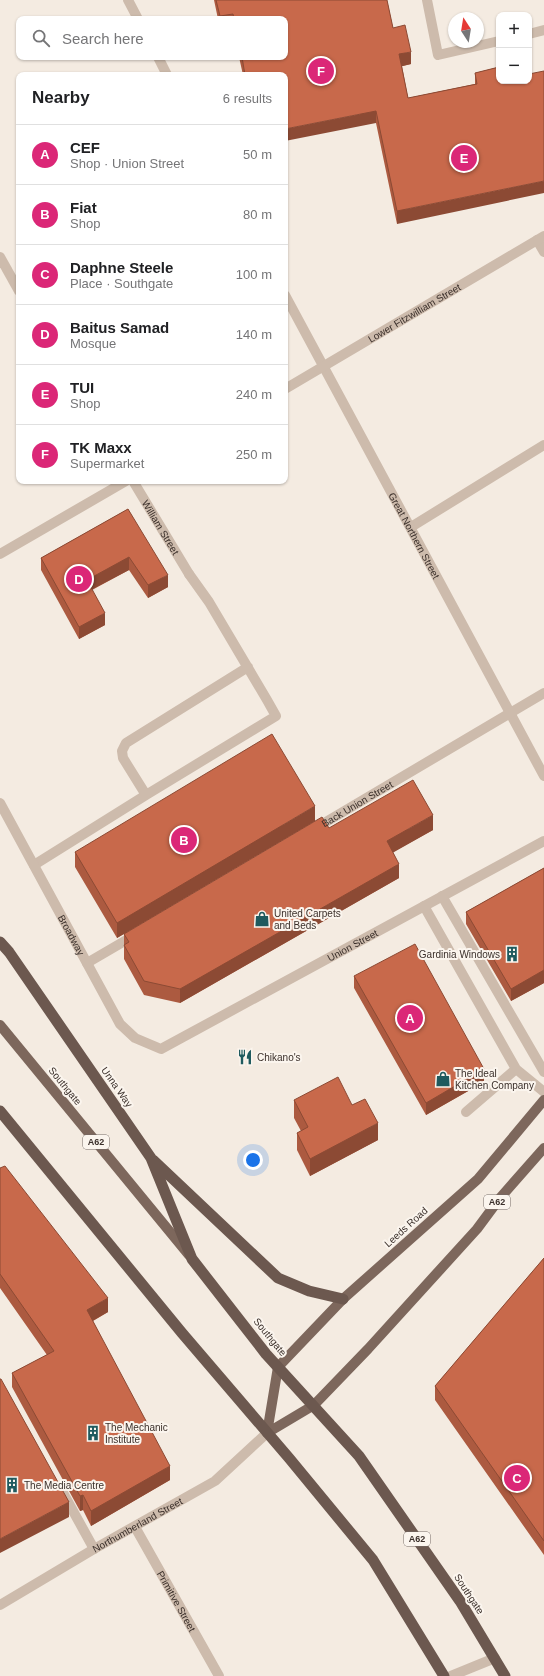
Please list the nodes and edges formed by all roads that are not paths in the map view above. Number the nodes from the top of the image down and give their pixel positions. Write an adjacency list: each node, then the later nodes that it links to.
1 (128, 0): 3 (street)
2 (427, 0): 6 (street)
3 (136, 16)
4 (544, 30): 5 (street)
5 (532, 33)
6 (496, 42)
7 (160, 60): 8 (street)
8 (166, 72)
9 (540, 238): 10 (street); 14 (street, Lower Fitzwilliam Street)
10 (544, 252)
11 (0, 257): 12 (street)
12 (16, 286)
13 (288, 300): 14 (street, Great Northern Street)
14 (324, 366): 15 (street, Lower Fitzwilliam Street); 19 (street, Great Northern Street)
15 (288, 387)
16 (544, 445): 19 (street)
17 (121, 484): 20 (street)
18 (135, 484): 21 (street, William Street)
19 (411, 527): 23 (street, Great Northern Street)
20 (0, 554)
21 (248, 667): 25 (street); 25 (street, William Street)
22 (544, 693): 23 (street, Back Union Street)
23 (510, 713): 24 (street, Great Northern Street); 27 (street, Back Union Street)
24 (544, 776)
25 (146, 795): 29 (street)
26 (0, 802): 29 (street, Broadway)
27 (305, 834)
28 (544, 841): 30 (street, Union Street)
29 (34, 865): 34 (street, Broadway)
30 (442, 896): 31 (street, Union Street); 38 (street)
31 (424, 906): 36 (street, Union Street); 37 (street)
32 (142, 931): 34 (street)
33 (0, 942): 44 (highway, Unna Way / A62)
34 (87, 963): 36 (street, Broadway)
35 (0, 1025): 45 (main road, Southgate / A62)
36 (161, 1049)
37 (516, 1069): 39 (street); 42 (street)
38 (544, 1072)
39 (544, 1092)
40 (544, 1100): 46 (main road, Leeds Road)
41 (0, 1111): 49 (highway)
42 (466, 1112)
43 (544, 1148): 48 (main road, A62)
44 (151, 1158): 45 (highway, Unna Way / A62); 46 (highway, A62)
45 (192, 1259): 47 (highway, Southgate / A62)
46 (343, 1299): 47 (main road, Leeds Road)
47 (278, 1367): 48 (highway, Southgate / A62); 49 (main road)
48 (314, 1405): 49 (main road, A62); 54 (highway, Southgate / A62)
49 (267, 1433): 51 (street, Northumberland Street); 56 (highway)
50 (56, 1481): 52 (street)
51 (135, 1527): 52 (street, Northumberland Street); 55 (street, Primitive Street)
52 (94, 1549): 53 (street, Northumberland Street)
53 (0, 1605)
54 (495, 1658): 57 (street); 58 (highway, Southgate / A62)
55 (220, 1676)
56 (444, 1676)
57 (451, 1676)
58 (505, 1676)

